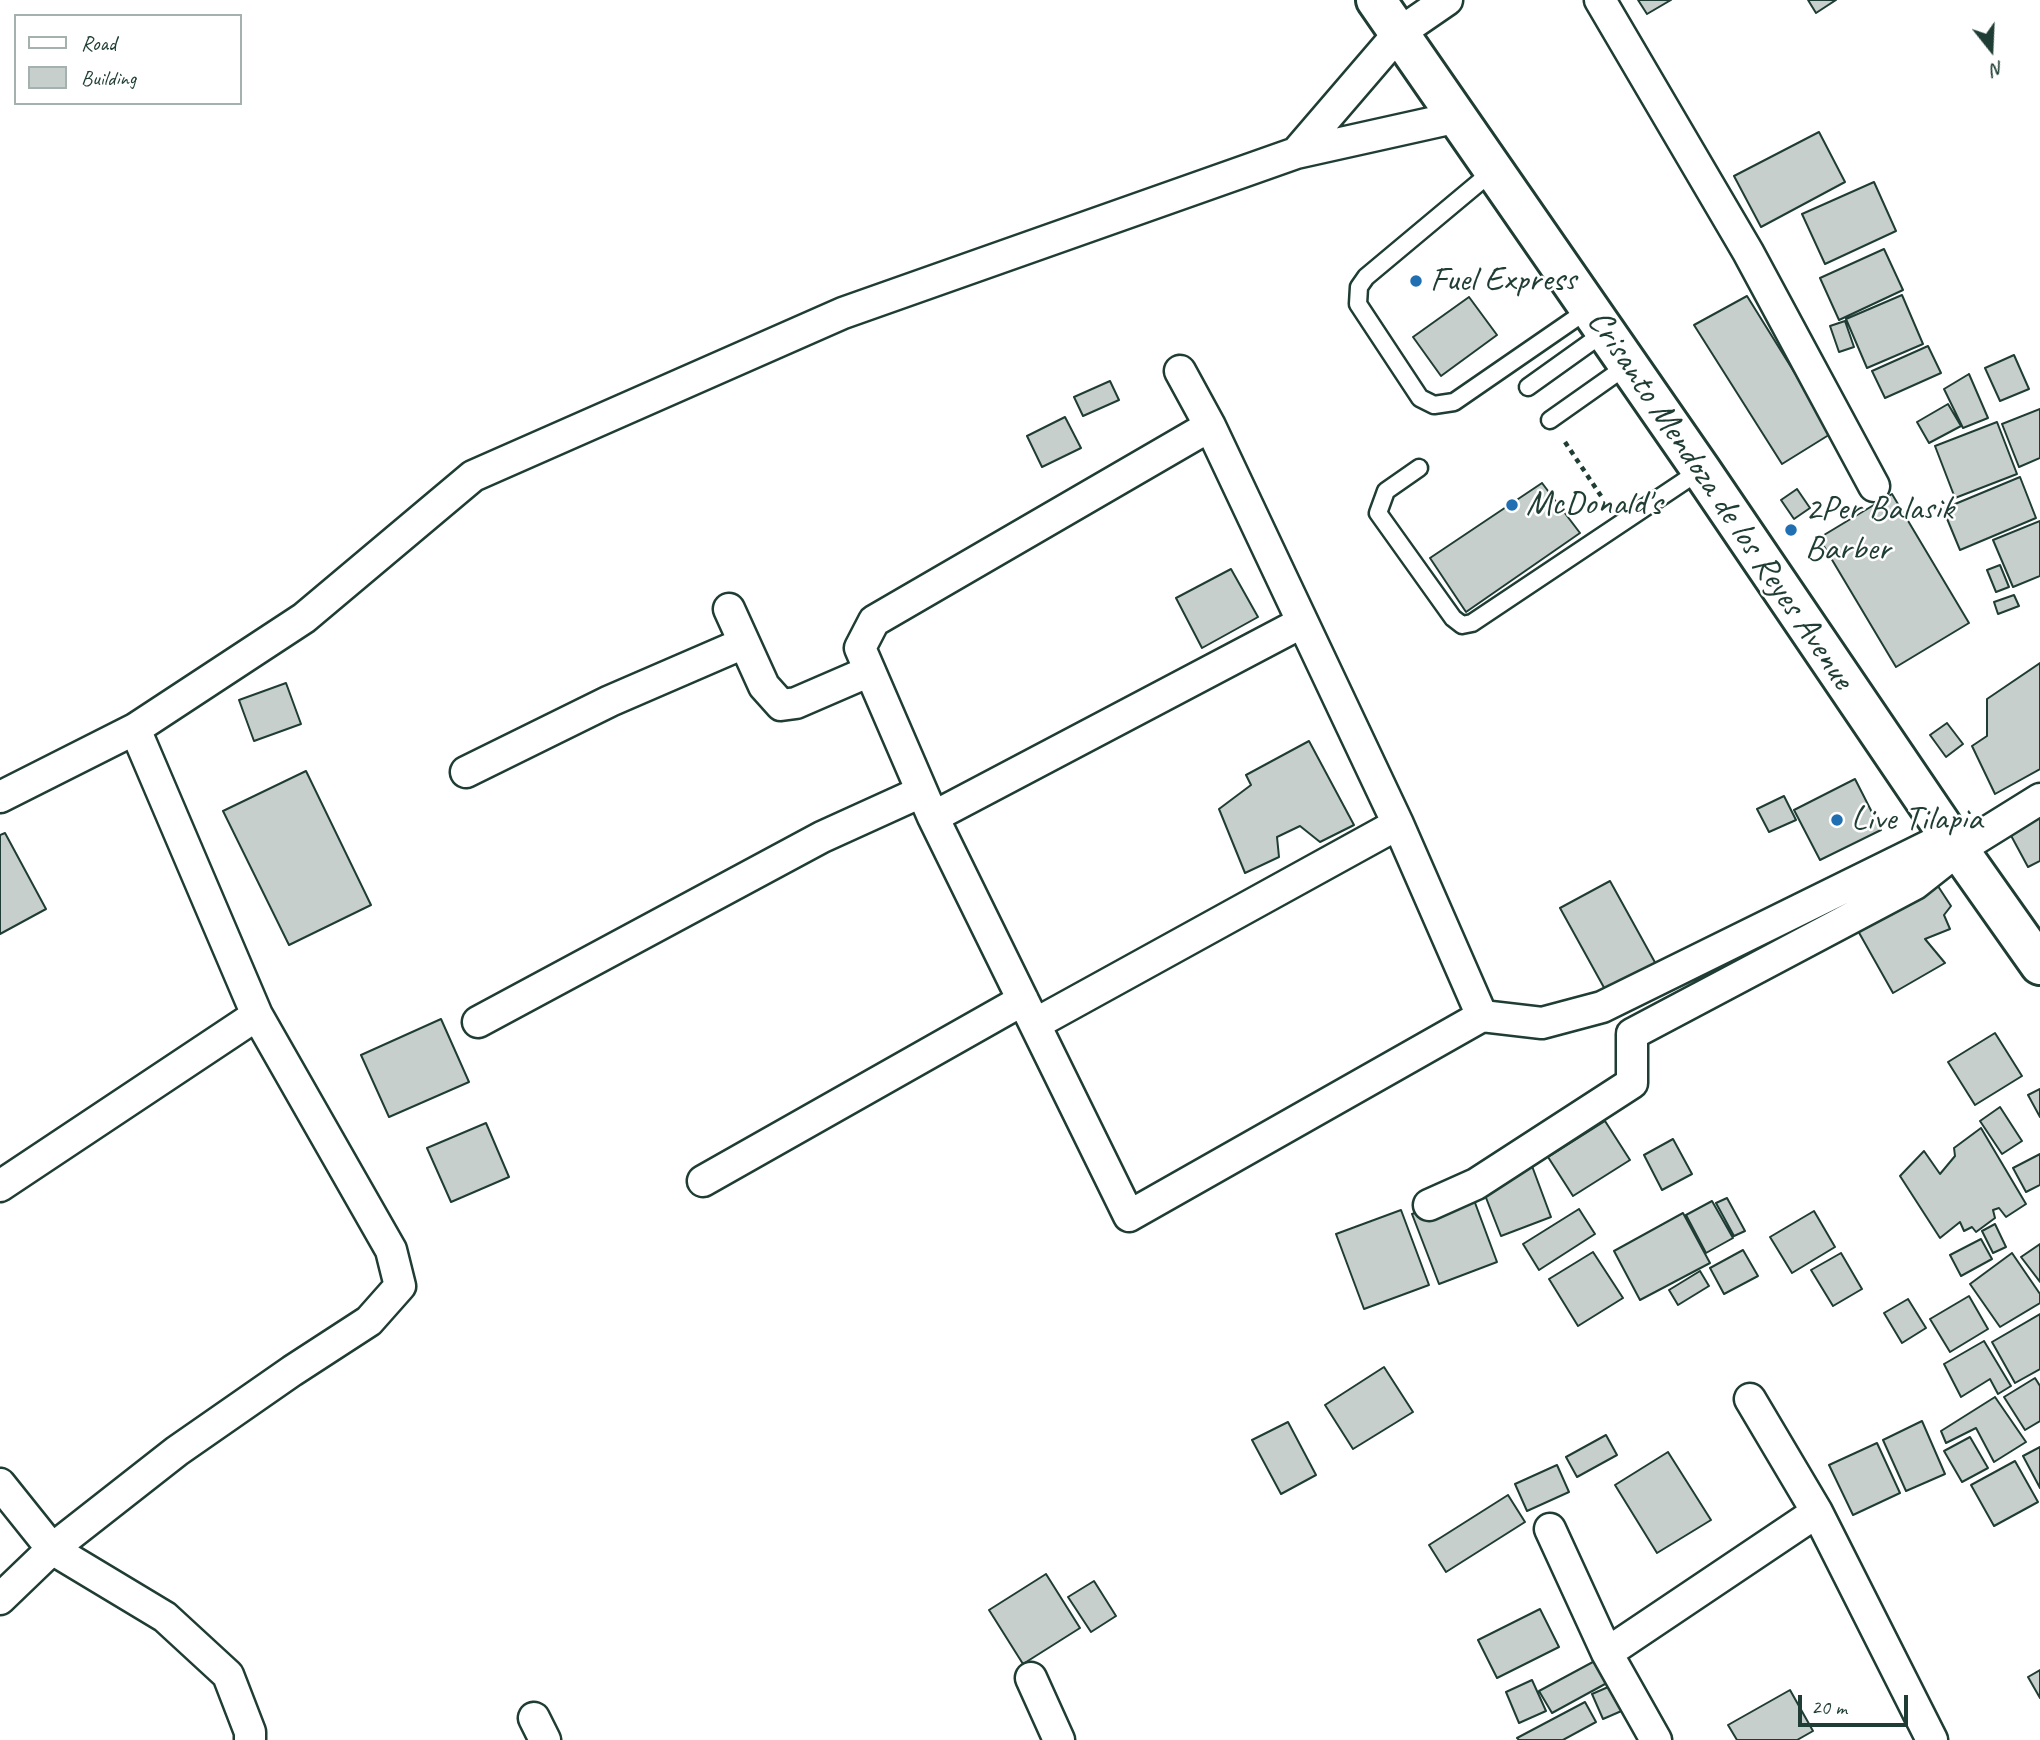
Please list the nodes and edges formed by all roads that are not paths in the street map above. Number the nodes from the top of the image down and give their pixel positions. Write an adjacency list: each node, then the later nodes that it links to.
1 (1376, 0): 4 (main road, Crisanto Mendoza de los Reyes Avenue)
2 (1447, 0): 4 (street)
3 (1600, 0): 16 (street)
4 (1399, 33): 5 (main road, Crisanto Mendoza de los Reyes Avenue); 6 (street)
5 (1458, 117): 6 (street); 7 (main road, Crisanto Mendoza de los Reyes Avenue)
6 (1296, 153): 21 (street)
7 (1494, 170): 8 (main road, Crisanto Mendoza de los Reyes Avenue); 8 (lane)
8 (1597, 320): 9 (main road, Crisanto Mendoza de los Reyes Avenue); 11 (lane)
9 (1628, 365): 12 (lane); 15 (main road, Crisanto Mendoza de los Reyes Avenue)
10 (1180, 370): 13 (street)
11 (1528, 387)
12 (1550, 419)
13 (1210, 426): 18 (street); 20 (street)
14 (1419, 468): 15 (lane)
15 (1701, 470): 27 (main road, Crisanto Mendoza de los Reyes Avenue)
16 (1874, 486)
17 (729, 609): 19 (street)
18 (1301, 623): 25 (street); 26 (street)
19 (744, 643): 20 (street); 22 (street)
20 (870, 671): 25 (street)
21 (135, 729): 23 (street); 30 (street)
22 (466, 772)
23 (0, 797)
24 (2040, 799): 27 (street)
25 (927, 805): 29 (street); 32 (street)
26 (1398, 824): 29 (street); 31 (street)
27 (1953, 843): 28 (main road, Crisanto Mendoza de los Reyes Avenue); 31 (street); 35 (street)
28 (2040, 965)
29 (1029, 1012): 31 (street); 33 (street)
30 (257, 1015): 34 (street); 40 (street)
31 (1482, 1016)
32 (478, 1022)
33 (703, 1181)
34 (0, 1186)
35 (1429, 1205)
36 (1751, 1399): 38 (street)
37 (0, 1484): 40 (street)
38 (1817, 1512): 42 (street); 47 (street)
39 (1550, 1529): 42 (street)
40 (52, 1549): 41 (street); 44 (street)
41 (0, 1599)
42 (1607, 1653): 46 (street)
43 (1031, 1678): 45 (street)
44 (250, 1740)
45 (1059, 1740)
46 (1656, 1740)
47 (1931, 1740)

